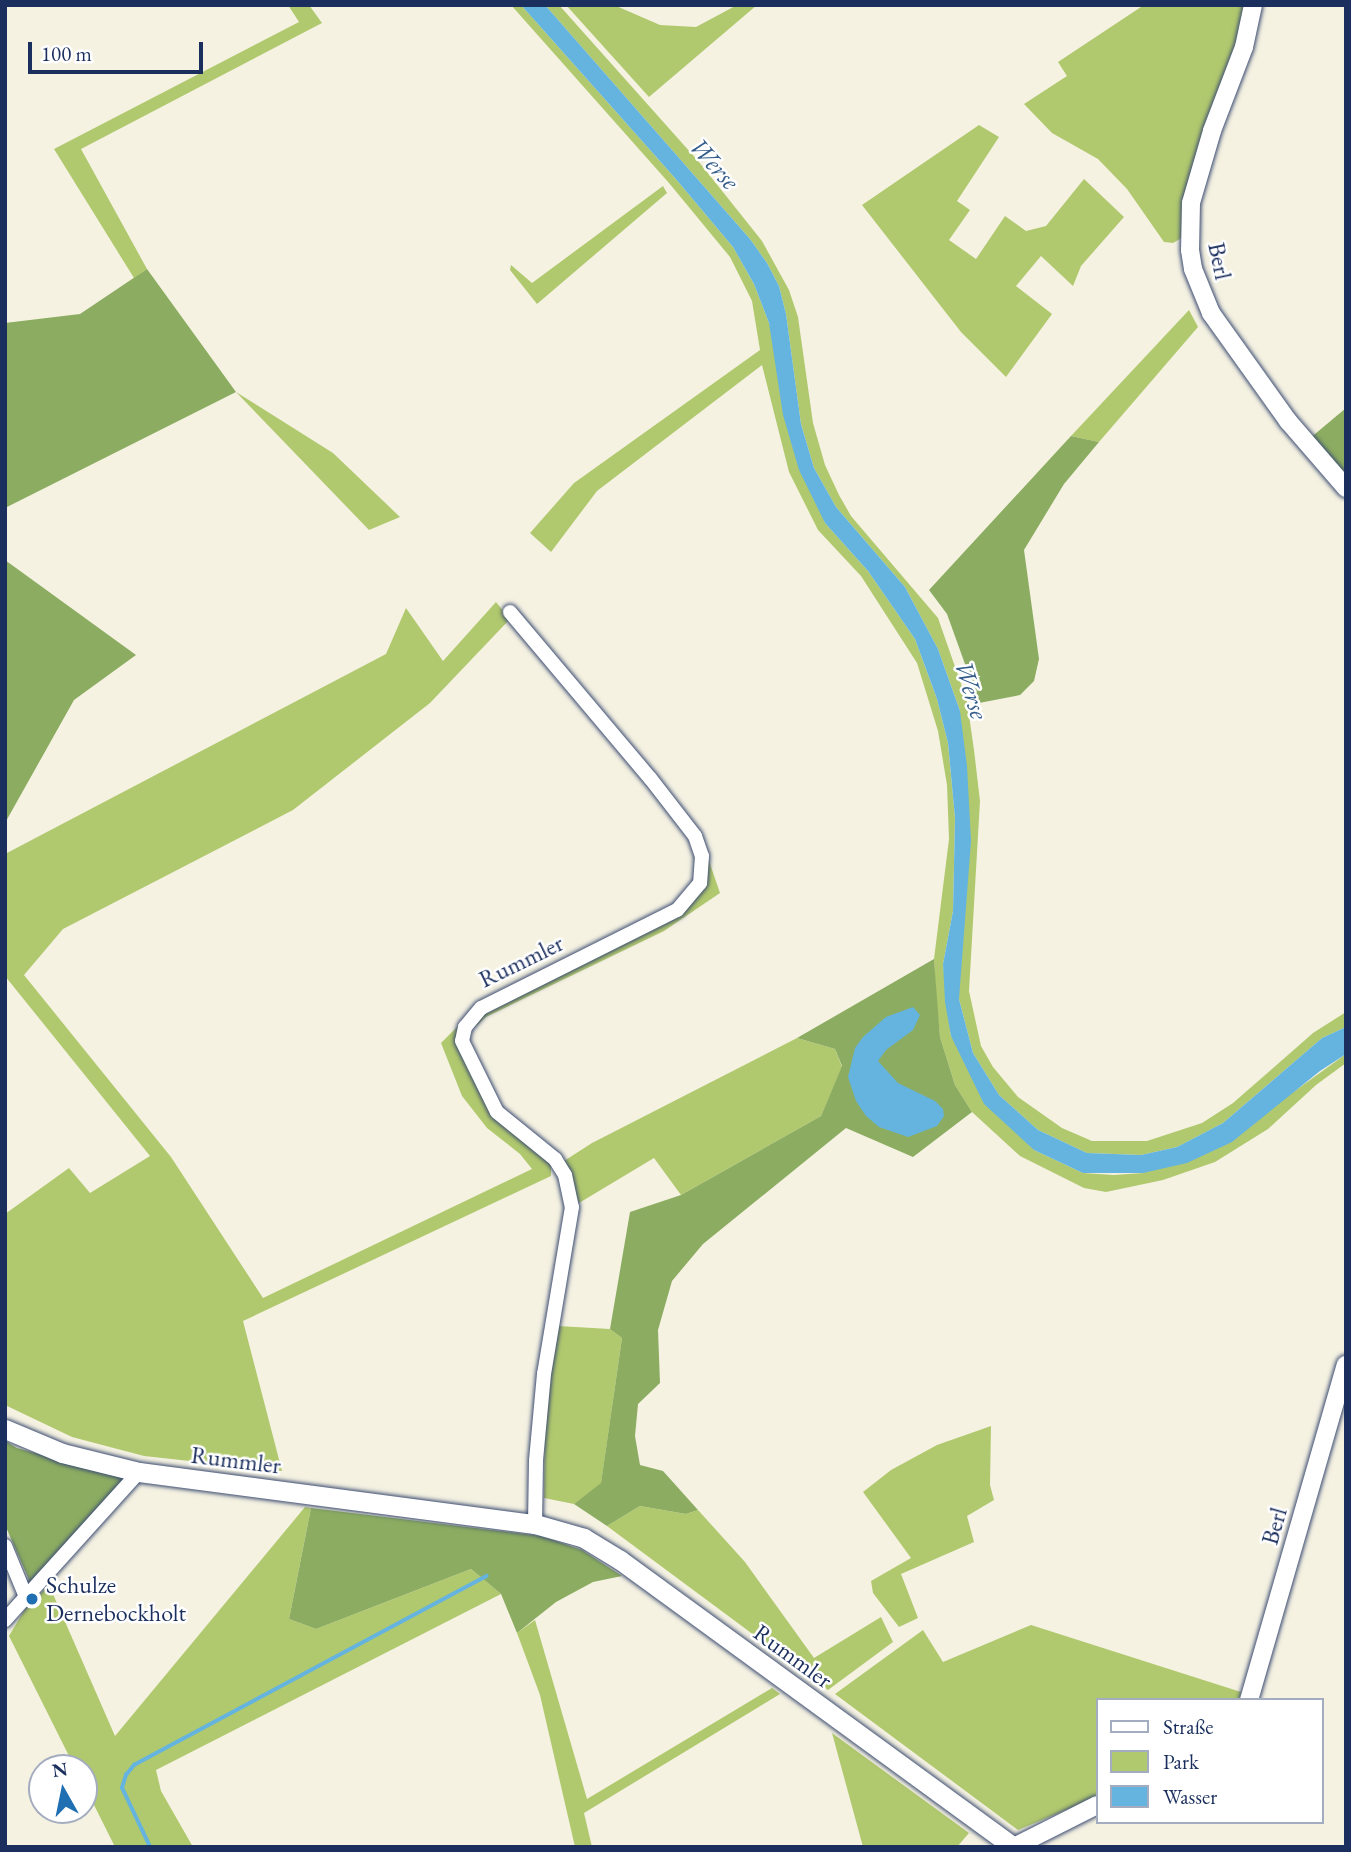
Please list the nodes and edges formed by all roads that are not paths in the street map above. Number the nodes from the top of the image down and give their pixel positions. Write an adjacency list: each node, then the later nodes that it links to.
1 (1253, 5): 2 (street, Berl)
2 (1346, 488)
3 (510, 612): 7 (street, Rummler)
4 (1346, 1365): 11 (street, Berl)
5 (5, 1429): 6 (main road, Rummler)
6 (139, 1472): 7 (main road, Rummler); 9 (street)
7 (535, 1524): 13 (main road, Rummler)
8 (5, 1546): 9 (street)
9 (26, 1597): 10 (street)
10 (5, 1620)
11 (1250, 1698)
12 (1096, 1806): 13 (street)
13 (1013, 1847)

